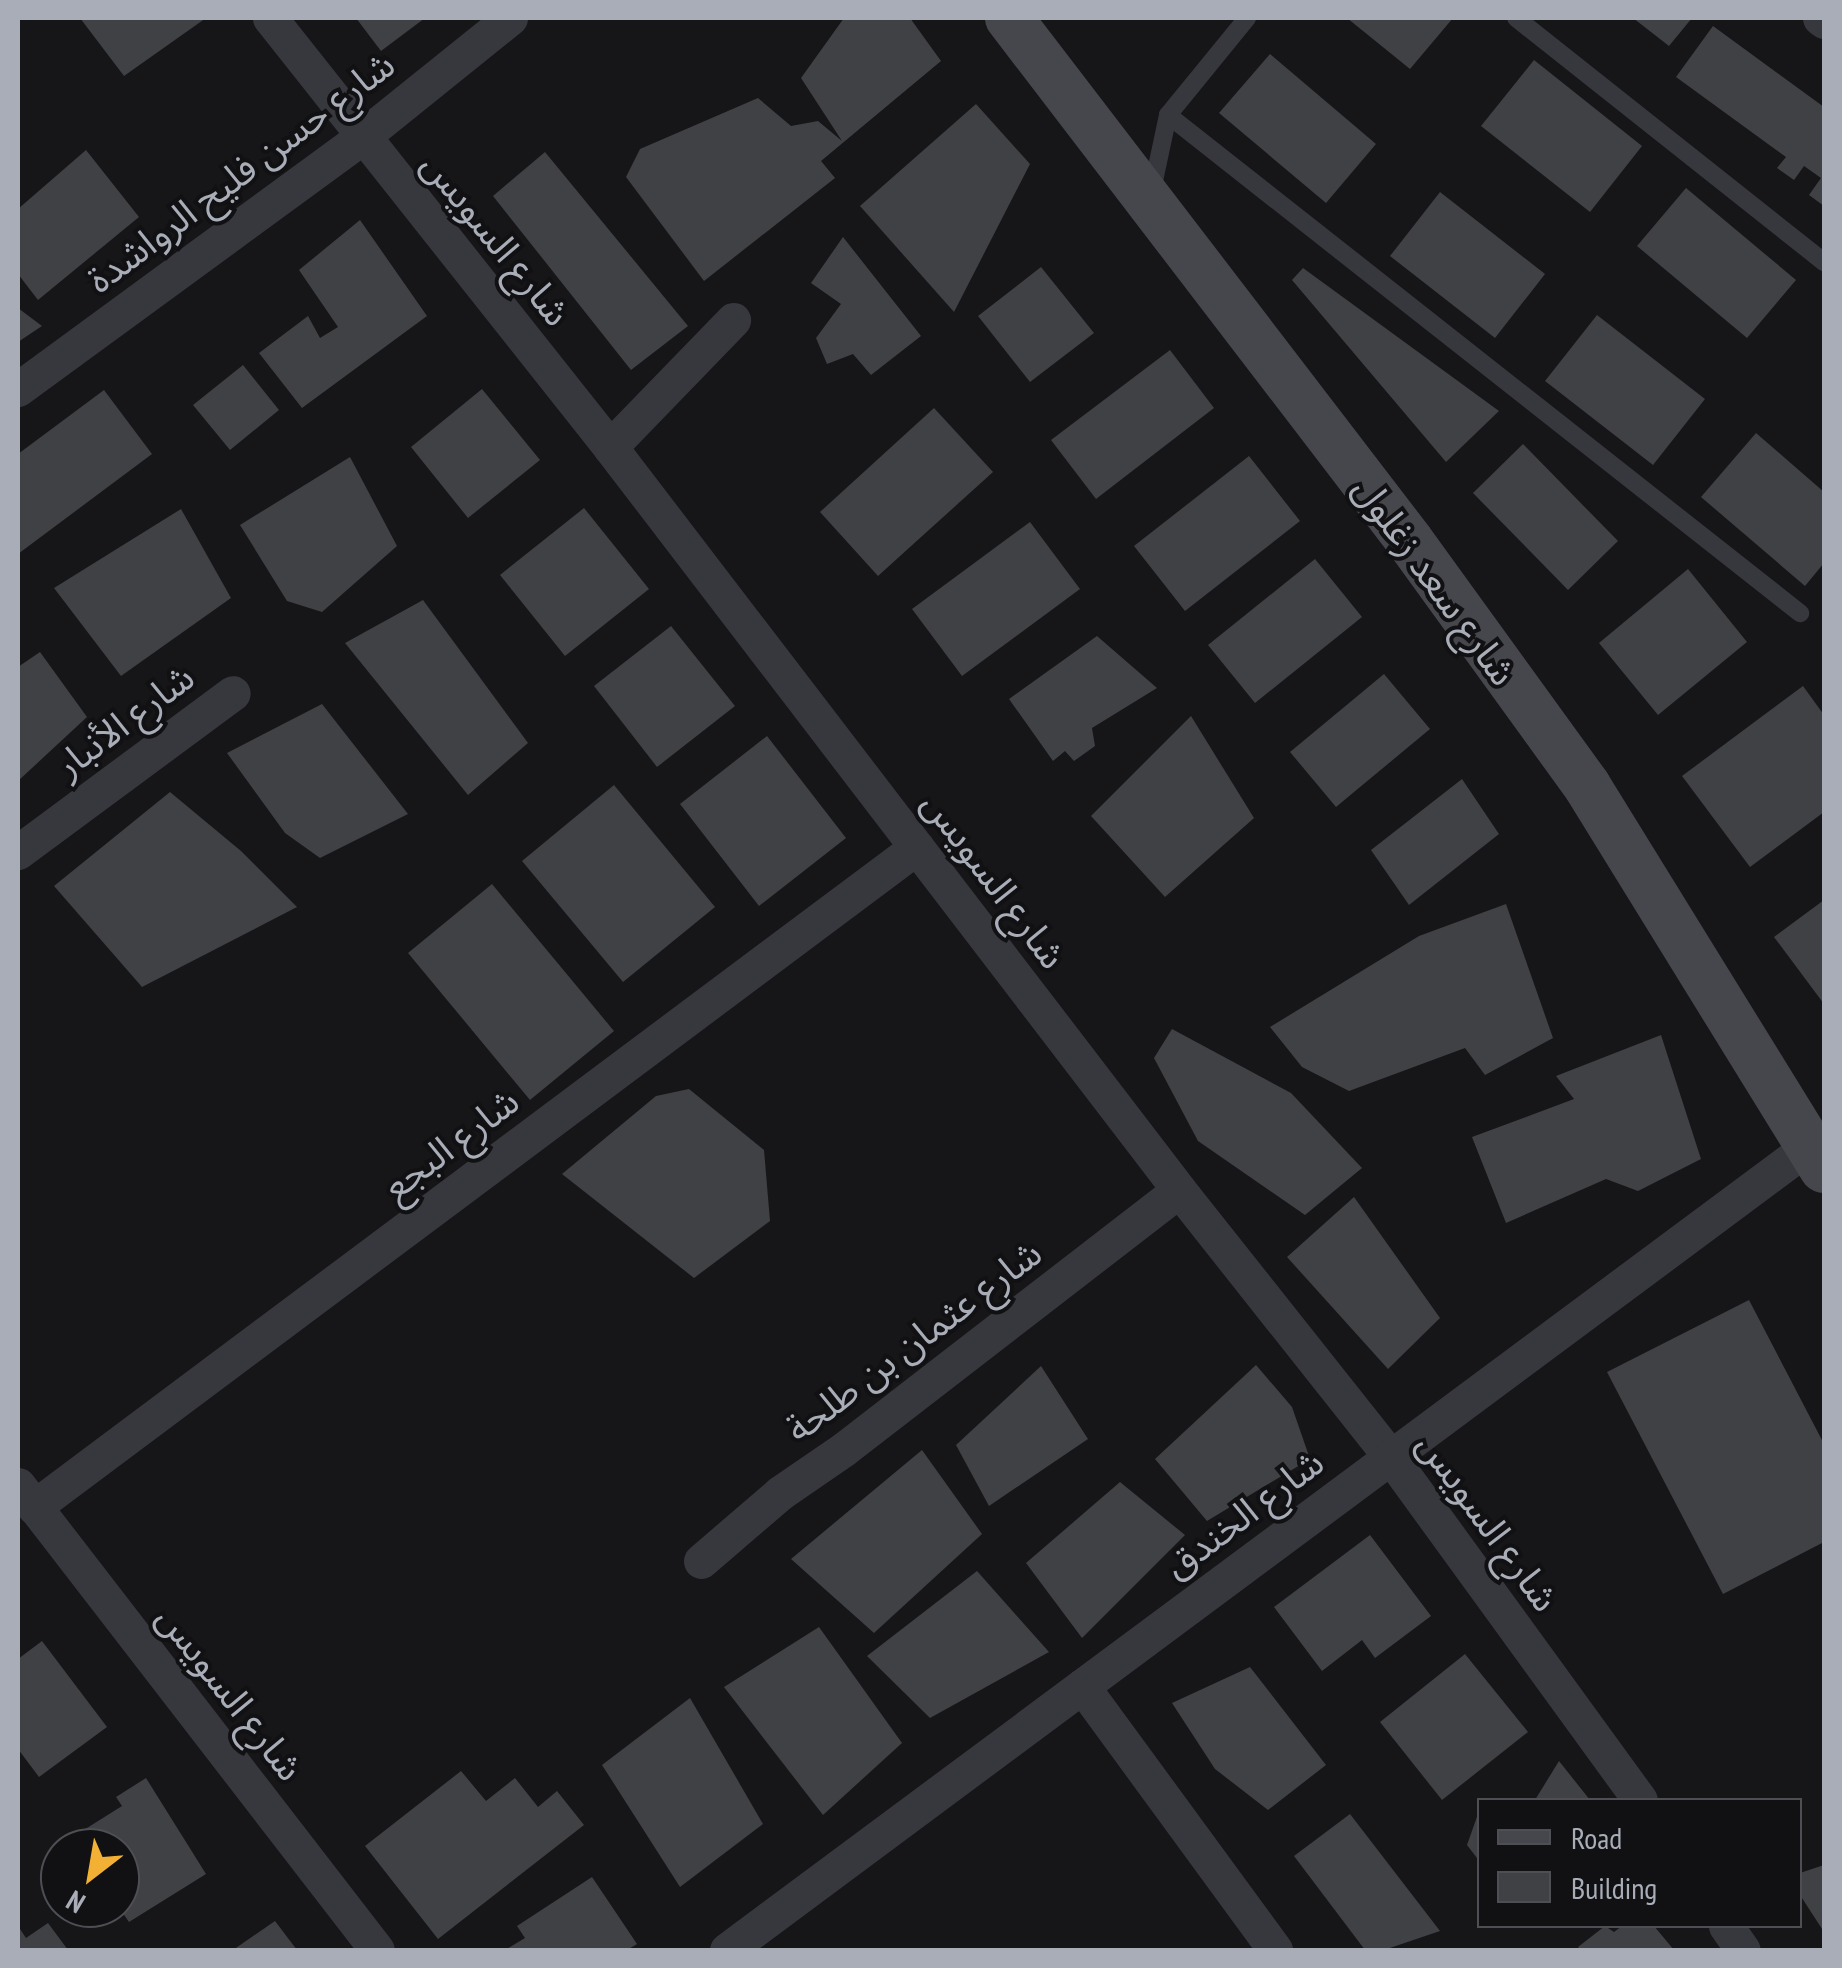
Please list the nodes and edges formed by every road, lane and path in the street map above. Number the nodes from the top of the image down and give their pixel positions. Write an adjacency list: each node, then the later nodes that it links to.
1 (270, 18): 7 (street, شارع السويس)
2 (510, 18): 7 (street, شارع حسن فليح الرواشدة)
3 (1010, 18): 8 (main road, شارع سعد زغلول)
4 (1247, 18): 6 (lane)
5 (1516, 18): 9 (lane)
6 (1168, 116): 8 (lane); 13 (lane)
7 (362, 137): 11 (street, شارع حسن فليح الرواشدة); 12 (street, شارع السويس)
8 (1150, 200): 17 (main road, شارع سعد زغلول)
9 (1824, 262)
10 (733, 320): 12 (street)
11 (18, 389)
12 (610, 448): 15 (street, شارع السويس)
13 (1800, 614)
14 (232, 693): 16 (street, شارع الأنبار)
15 (917, 847): 18 (street, شارع السويس); 20 (street, شارع البجع)
16 (18, 852)
17 (1818, 1156): 19 (street, شارع الخندق)
18 (1178, 1190): 19 (street, شارع السويس); 21 (street, شارع عثمان بن طلحة)
19 (1390, 1456): 22 (street, شارع الخندق); 23 (street, شارع السويس)
20 (26, 1496): 25 (street, شارع السويس)
21 (701, 1562)
22 (1082, 1686): 26 (street, شارع الخندق); 27 (street)
23 (1639, 1798)
24 (1727, 1928): 28 (street)
25 (377, 1950)
26 (726, 1950)
27 (1275, 1950)
28 (1742, 1950)

